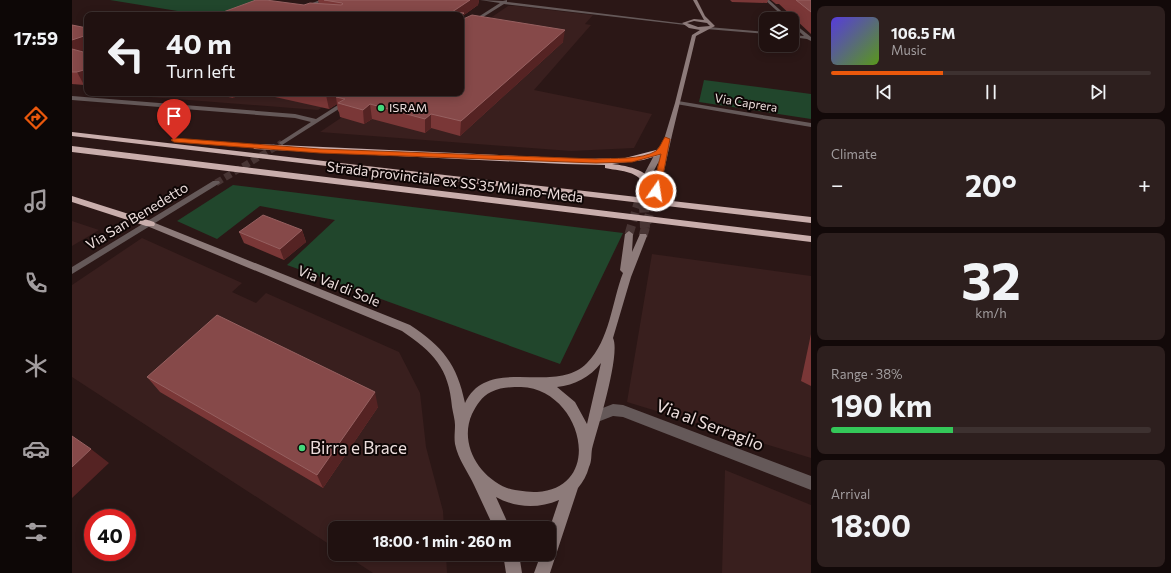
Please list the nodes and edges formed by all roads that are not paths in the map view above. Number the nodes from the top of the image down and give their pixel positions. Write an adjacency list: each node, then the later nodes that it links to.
1 (323, 0): 7 (street)
2 (482, 0): 5 (street)
3 (695, 0): 9 (street)
4 (767, 0): 10 (street)
5 (506, 1): 11 (street); 13 (street)
6 (293, 8): 7 (street)
7 (300, 9): 8 (street)
8 (307, 10)
9 (701, 10): 11 (street); 12 (street)
10 (780, 12)
11 (687, 23): 12 (street); 12 (street); 16 (street)
12 (708, 26): 15 (street); 16 (street)
13 (464, 28)
14 (799, 29): 18 (street)
15 (759, 32)
16 (694, 35): 21 (street)
17 (799, 37): 18 (street)
18 (810, 39)
19 (356, 96): 22 (street)
20 (72, 98): 22 (street)
21 (678, 103): 23 (street, Via Caprera); 25 (street)
22 (317, 121): 27 (street)
23 (811, 125)
24 (72, 134): 26 (highway, Strada provinciale ex SS 35 Milano-Meda)
25 (667, 139): 29 (street); 33 (street)
26 (133, 142): 30 (highway); 35 (highway, Strada provinciale ex SS 35 Milano-Meda)
27 (282, 143)
28 (72, 149): 39 (highway, Strada provinciale ex SS 35 Milano-Meda)
29 (660, 152): 30 (highway); 31 (street)
30 (583, 161): 31 (highway)
31 (646, 178): 33 (highway)
32 (216, 184): 36 (street, Via San Benedetto)
33 (649, 190)
34 (72, 199): 36 (highway)
35 (811, 220)
36 (150, 224): 40 (street, Via San Benedetto); 45 (street, Via Val di Sole)
37 (629, 234): 41 (street)
38 (643, 236): 41 (street)
39 (811, 239)
40 (72, 271)
41 (624, 282): 42 (street)
42 (609, 333): 43 (street); 44 (street)
43 (526, 381): 45 (street); 46 (street)
44 (595, 417): 46 (street); 48 (street, Via al Serraglio)
45 (461, 428): 47 (street)
46 (587, 447): 49 (street)
47 (472, 468): 49 (street); 50 (street)
48 (811, 483)
49 (572, 484): 51 (street)
50 (499, 521)
51 (556, 532)
52 (511, 561): 54 (street)
53 (546, 561): 55 (street)
54 (514, 573)
55 (542, 573)

